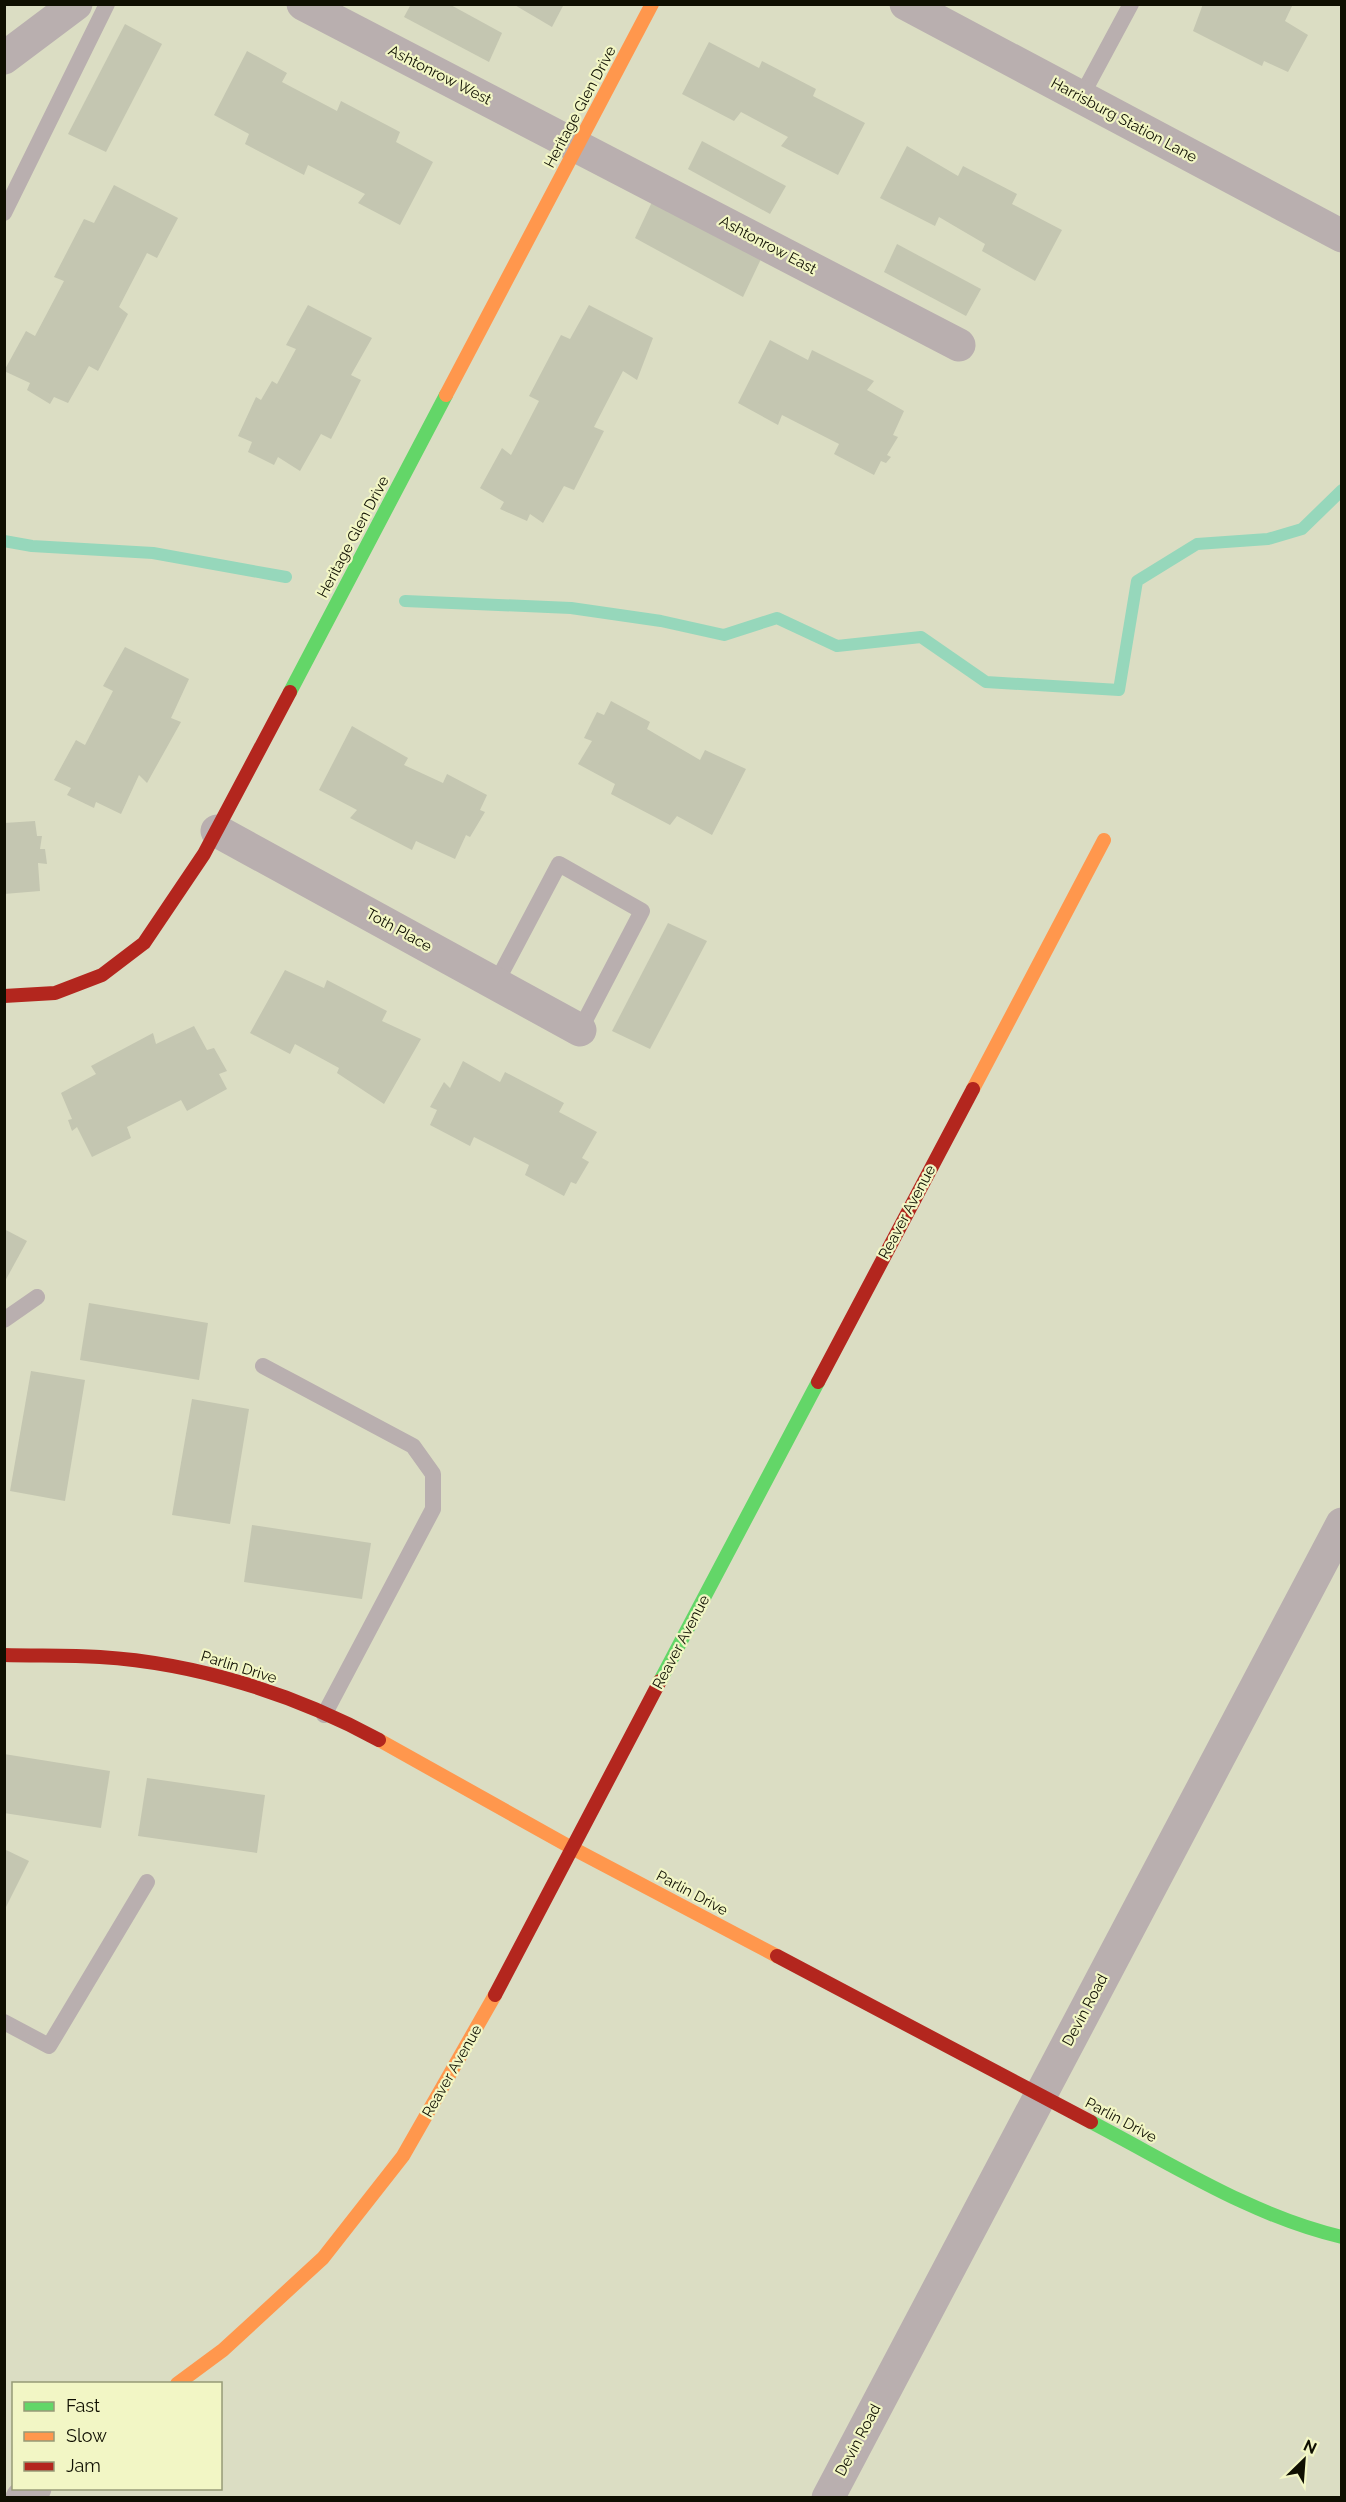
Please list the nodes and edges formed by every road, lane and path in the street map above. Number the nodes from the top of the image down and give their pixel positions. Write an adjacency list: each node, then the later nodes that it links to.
1 (76, 4): 7 (street)
2 (106, 4): 10 (lane)
3 (303, 4): 9 (street, Ashtonrow West)
4 (652, 4): 9 (street, Heritage Glen Drive)
5 (906, 4): 8 (street, Harrisburg Station Lane)
6 (1131, 4): 8 (lane)
7 (4, 58)
8 (1081, 97): 11 (street, Harrisburg Station Lane)
9 (578, 146): 12 (street, Ashtonrow East); 13 (street, Heritage Glen Drive)
10 (4, 213)
11 (1341, 236)
12 (958, 345)
13 (217, 831): 15 (street, Toth Place); 16 (street, Heritage Glen Drive)
14 (1104, 840): 24 (street, Reaver Avenue)
15 (496, 983): 17 (street, Toth Place); 17 (lane)
16 (4, 996)
17 (580, 1029)
18 (37, 1297): 19 (lane)
19 (4, 1320)
20 (263, 1366): 23 (lane)
21 (1341, 1524): 27 (street, Devin Road)
22 (4, 1655): 23 (street, Parlin Drive)
23 (324, 1715): 24 (street, Parlin Drive)
24 (572, 1848): 27 (street, Parlin Drive); 29 (street, Reaver Avenue)
25 (147, 1882): 26 (lane)
26 (4, 2022)
27 (1040, 2096): 28 (street, Parlin Drive); 30 (street, Devin Road)
28 (1341, 2237)
29 (180, 2382)
30 (828, 2498)

